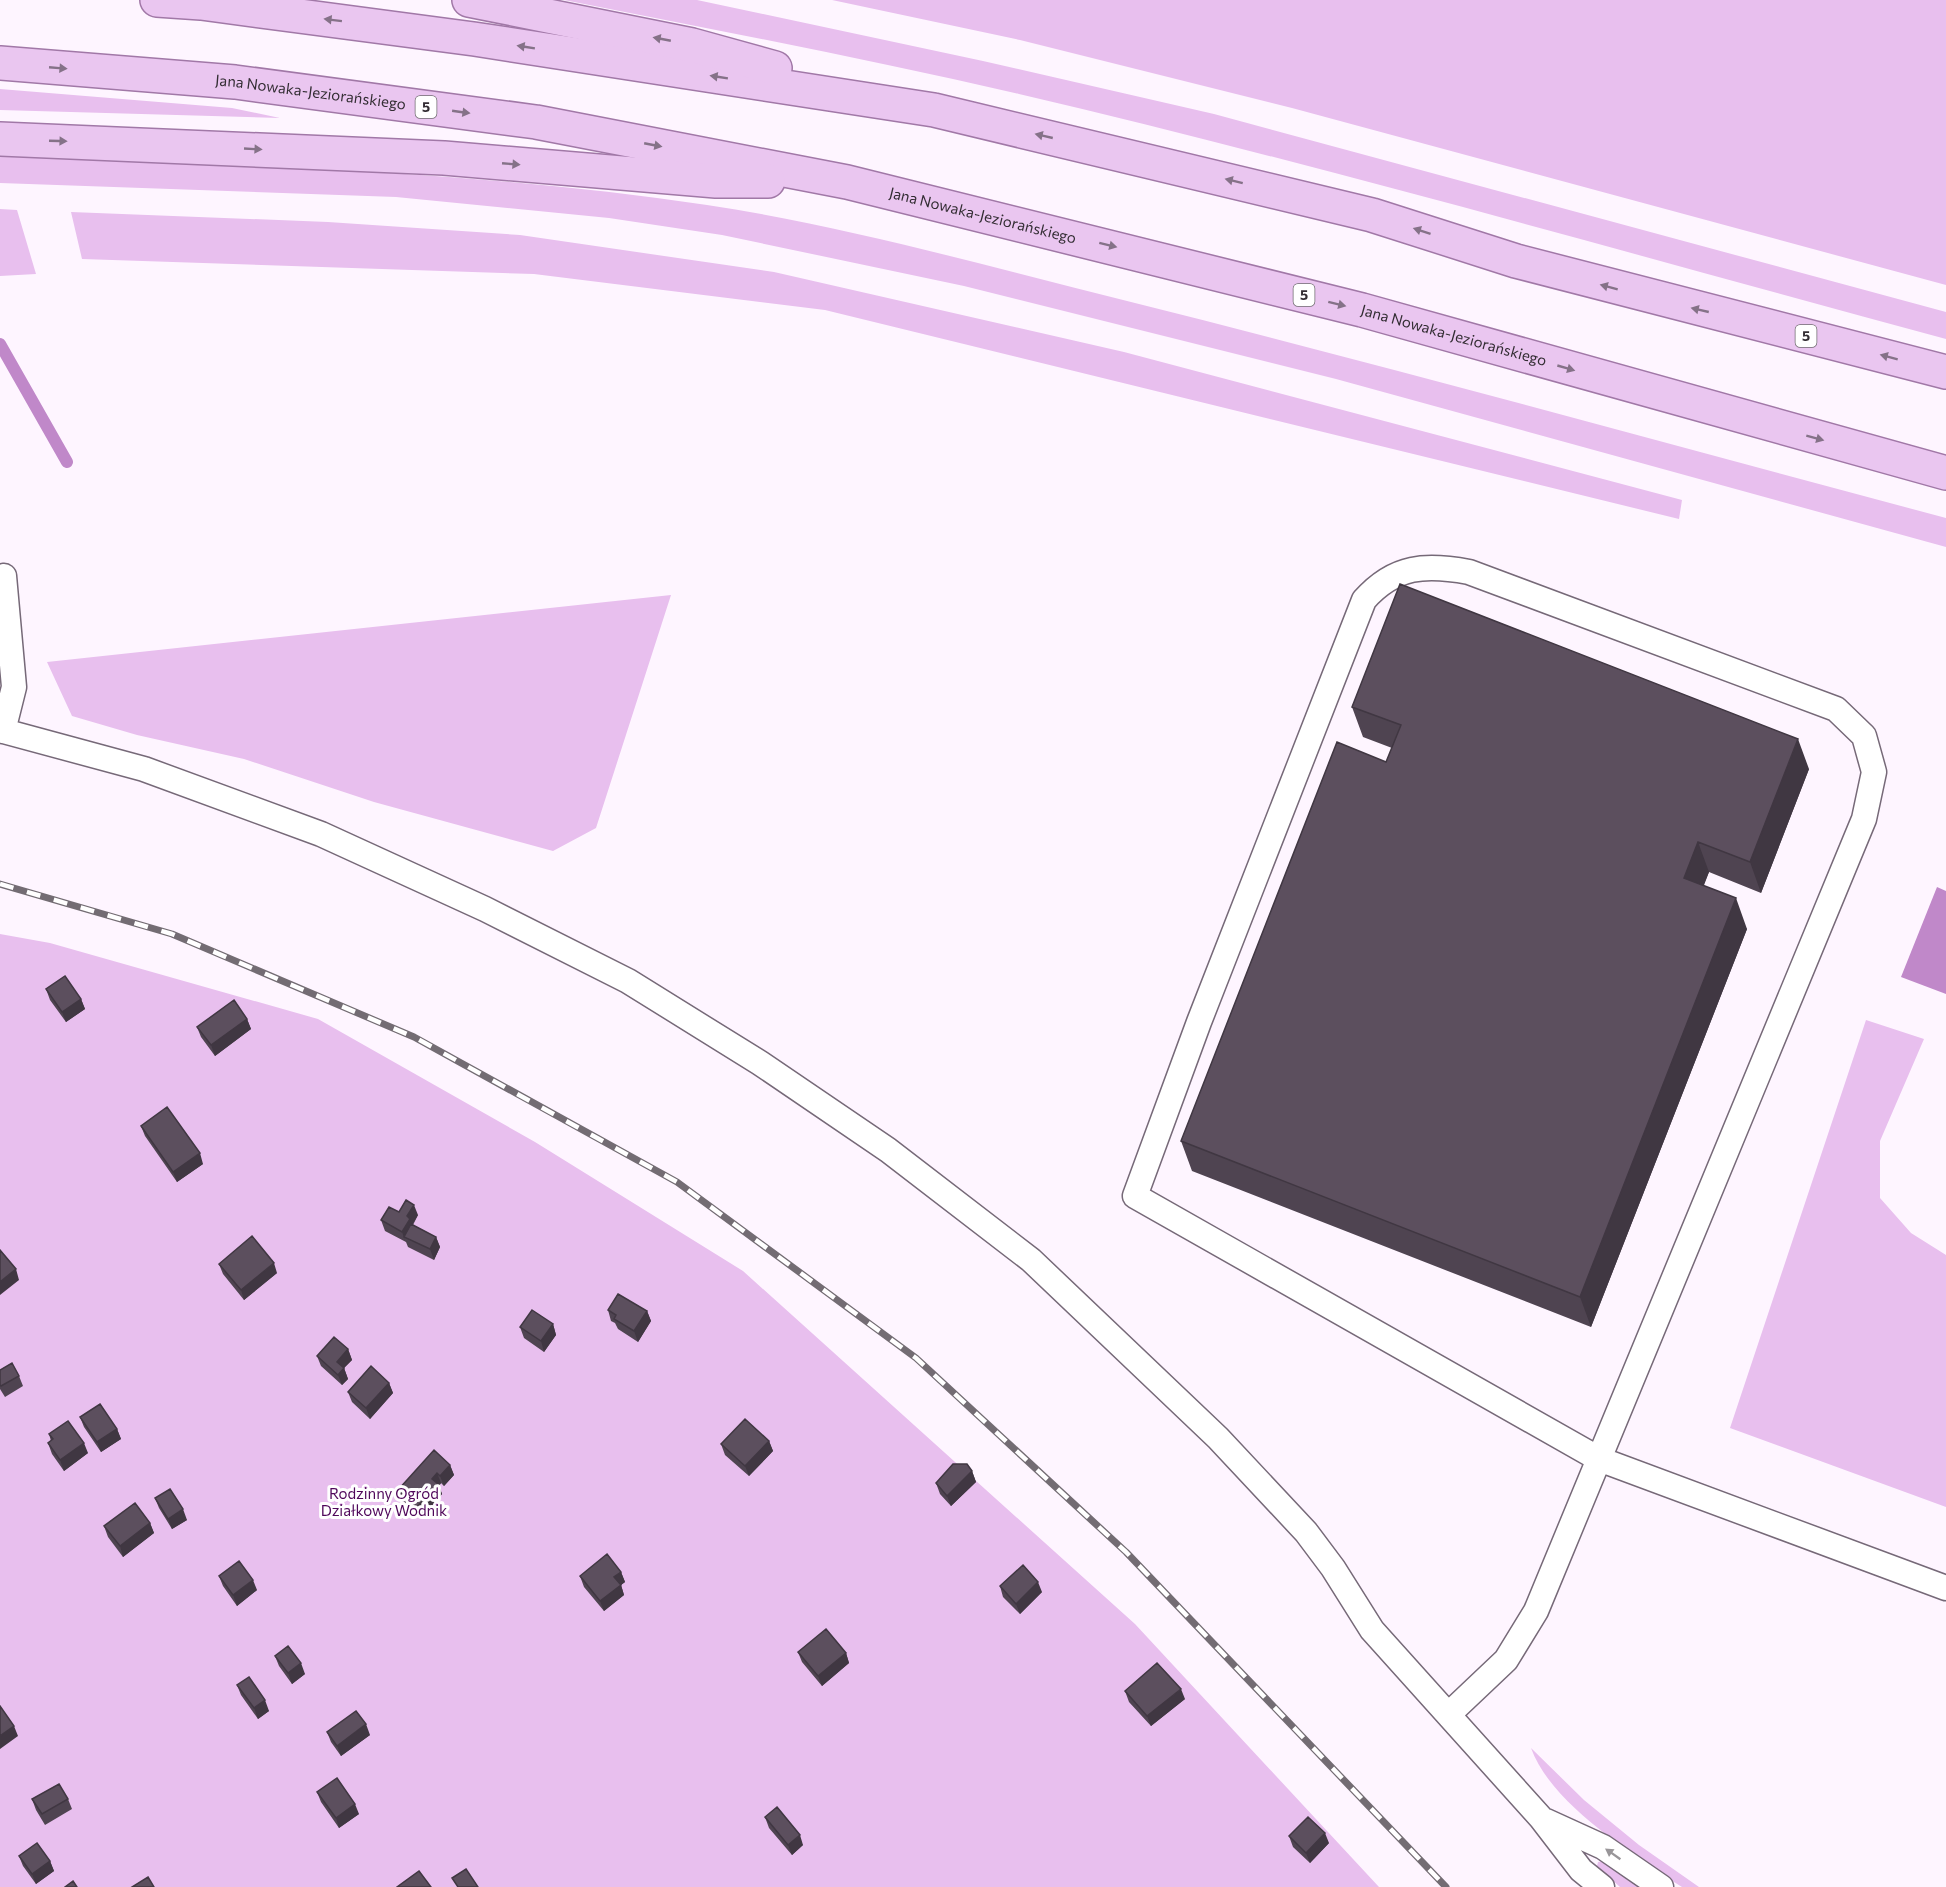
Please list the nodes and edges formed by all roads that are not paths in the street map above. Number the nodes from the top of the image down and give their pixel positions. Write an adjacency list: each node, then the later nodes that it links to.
1 (157, 0): 4 (main road, 5, one-way to 1)
2 (469, 0): 4 (main road, one-way to 2)
3 (0, 63): 6 (main road, Jana Nowaka-Jeziorańskiego / 5, one-way to 6)
4 (922, 108): 7 (main road, 5, one-way to 4)
5 (0, 139): 6 (main road, one-way to 6)
6 (847, 182): 8 (main road, Jana Nowaka-Jeziorańskiego / 5, one-way to 8)
7 (1946, 372)
8 (1946, 473)
9 (4, 576): 10 (lane)
10 (2, 730): 13 (lane)
11 (1599, 1459): 11 (lane); 12 (lane); 13 (lane)
12 (1946, 1588)
13 (1449, 1714): 14 (lane)
14 (1541, 1818): 15 (lane); 16 (lane, one-way to 14)
15 (1602, 1887)
16 (1661, 1887)

